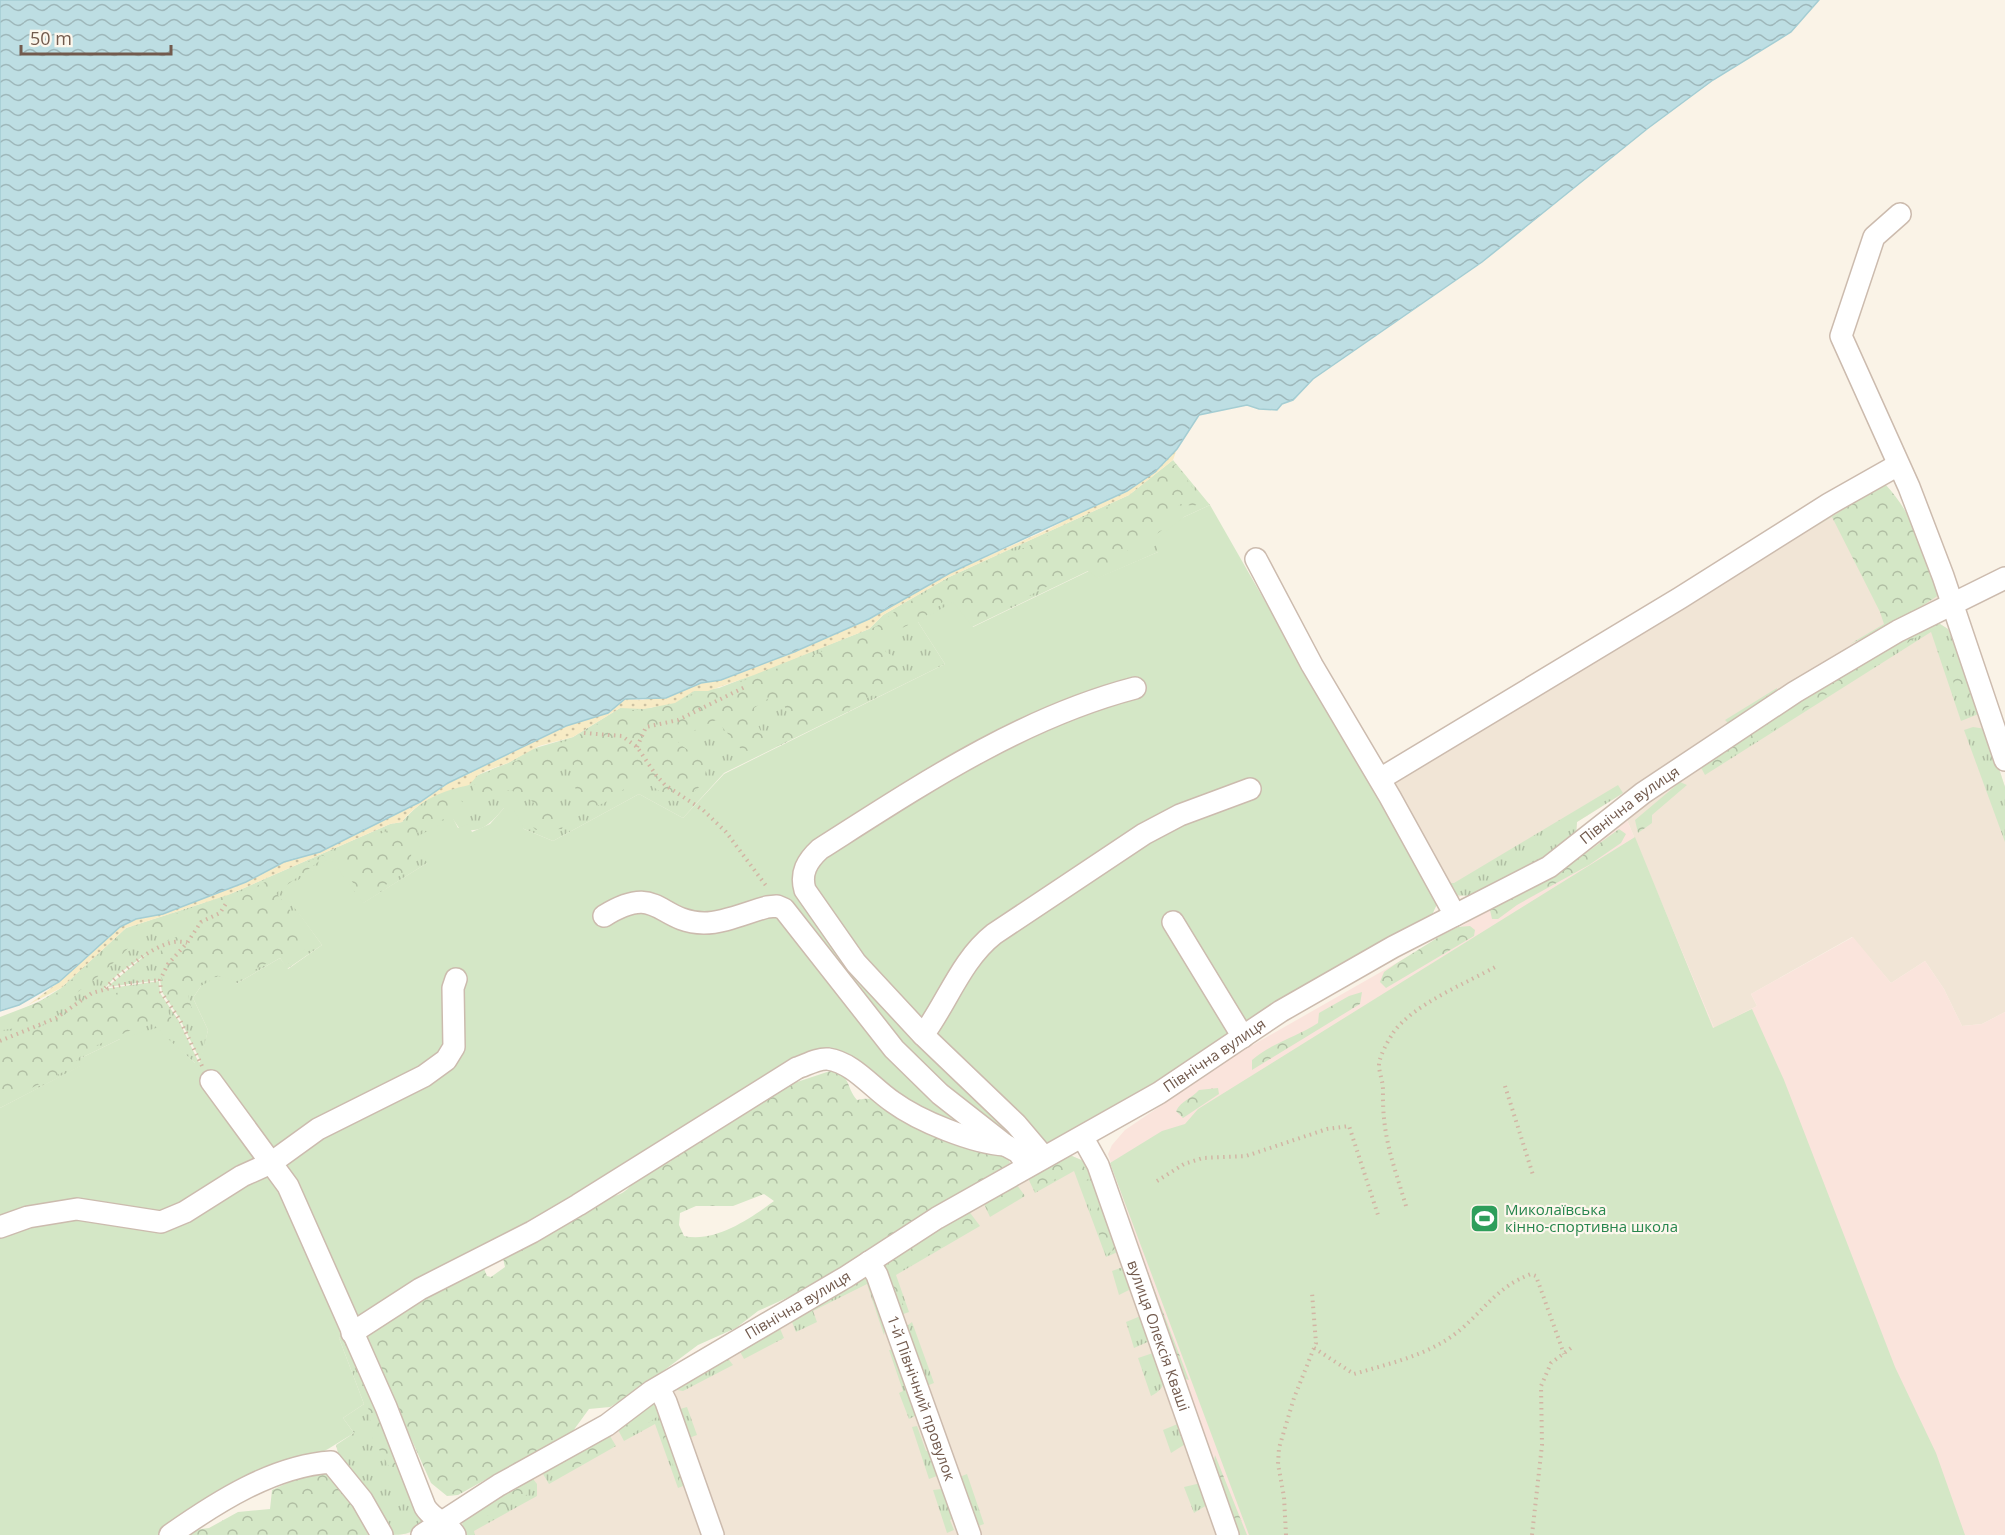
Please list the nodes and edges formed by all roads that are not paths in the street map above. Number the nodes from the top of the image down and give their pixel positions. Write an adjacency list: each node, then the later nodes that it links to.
1 (1900, 213): 2 (street)
2 (1898, 465): 5 (street); 8 (street)
3 (1256, 559): 8 (street)
4 (2005, 578): 5 (street, Північна вулиця)
5 (1953, 605): 7 (street); 10 (street, Північна вулиця)
6 (1135, 688): 14 (street)
7 (2005, 760)
8 (1380, 779): 10 (street)
9 (1251, 789): 14 (street)
10 (1455, 915): 15 (street, Північна вулиця)
11 (604, 916): 18 (street)
12 (1173, 922): 15 (street)
13 (456, 980): 20 (street)
14 (923, 1035): 19 (street)
15 (1244, 1037): 17 (street, Північна вулиця)
16 (211, 1081): 20 (street)
17 (1083, 1137): 19 (street, Північна вулиця); 31 (street, вулиця Олексія Кваші)
18 (1005, 1146): 19 (street); 23 (street)
19 (1036, 1162): 22 (street, Північна вулиця)
20 (271, 1163): 21 (street); 23 (street)
21 (0, 1227)
22 (869, 1262): 24 (street, Північна вулиця); 30 (street, 1-й Північний провулок)
23 (352, 1334): 25 (street)
24 (659, 1388): 25 (street, Північна вулиця); 29 (street)
25 (448, 1529): 28 (street, Північна вулиця)
26 (170, 1535): 27 (street)
27 (382, 1535)
28 (422, 1535)
29 (713, 1535)
30 (970, 1535)
31 (1228, 1535)

